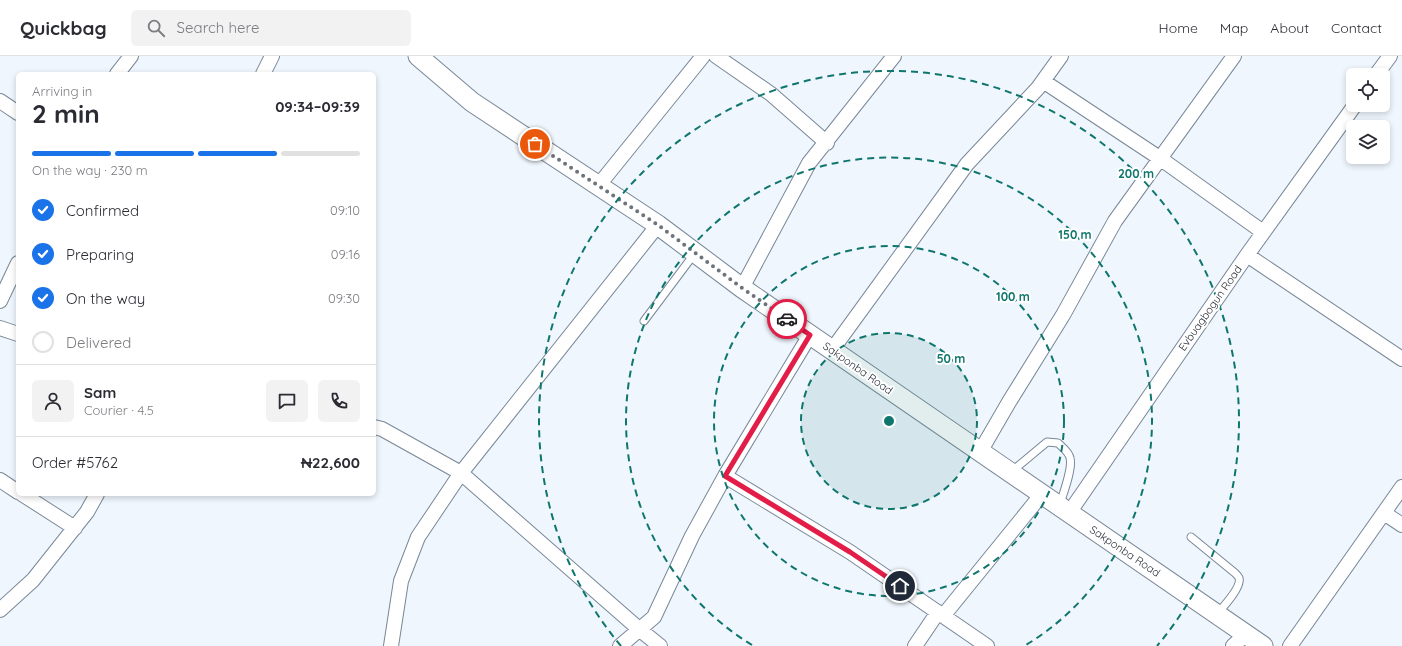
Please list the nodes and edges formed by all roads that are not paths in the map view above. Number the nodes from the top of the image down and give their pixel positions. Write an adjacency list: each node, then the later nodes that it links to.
1 (131, 56): 14 (street)
2 (272, 56): 15 (street)
3 (418, 56): 22 (main road, Sakponba Road)
4 (703, 56): 22 (street)
5 (716, 56): 12 (street)
6 (894, 56): 20 (street)
7 (1061, 56): 16 (street)
8 (1234, 56): 21 (street)
9 (1390, 56): 13 (street)
10 (1398, 56): 11 (street)
11 (1402, 59)
12 (734, 61): 20 (street)
13 (1381, 68)
14 (119, 72)
15 (264, 72)
16 (1043, 81): 21 (street); 34 (street)
17 (0, 101): 18 (street)
18 (16, 112)
19 (1350, 112): 24 (street, Evbuagbogun Road)
20 (827, 142): 28 (street)
21 (1161, 159): 24 (street); 37 (street)
22 (598, 186): 23 (main road, Sakponba Road)
23 (658, 225): 25 (main road, Sakponba Road); 39 (street)
24 (1264, 232): 26 (street, Evbuagbogun Road)
25 (695, 253): 28 (main road, Sakponba Road); 30 (lane)
26 (1247, 255): 35 (street); 47 (street, Evbuagbogun Road)
27 (16, 266): 29 (street)
28 (742, 288): 33 (main road, Sakponba Road)
29 (0, 301)
30 (644, 320)
31 (0, 328): 32 (street)
32 (16, 333)
33 (810, 335): 34 (main road, Sakponba Road); 40 (street)
34 (832, 350): 37 (main road, Sakponba Road)
35 (1402, 359)
36 (376, 428): 39 (street)
37 (980, 452): 38 (main road, Sakponba Road)
38 (1010, 472): 44 (main road, Sakponba Road); 47 (lane)
39 (461, 473): 55 (street); 57 (street)
40 (725, 476): 53 (street); 55 (street)
41 (0, 480): 43 (street)
42 (1402, 487): 48 (street)
43 (16, 491)
44 (1042, 494): 47 (main road, Sakponba Road); 53 (street)
45 (25, 496): 50 (street)
46 (96, 496): 50 (street)
47 (1064, 510): 54 (main road, Sakponba Road)
48 (1384, 513): 49 (street); 63 (street)
49 (1402, 525)
50 (75, 528): 52 (street)
51 (1190, 537): 54 (lane)
52 (0, 610)
53 (941, 614): 60 (street); 61 (street)
54 (1217, 615): 56 (main road, Sakponba Road)
55 (639, 630): 58 (street); 59 (street)
56 (1240, 640): 62 (main road, Sakponba Road)
57 (391, 646)
58 (620, 646)
59 (660, 646)
60 (915, 646)
61 (987, 646)
62 (1263, 646)
63 (1290, 646)

